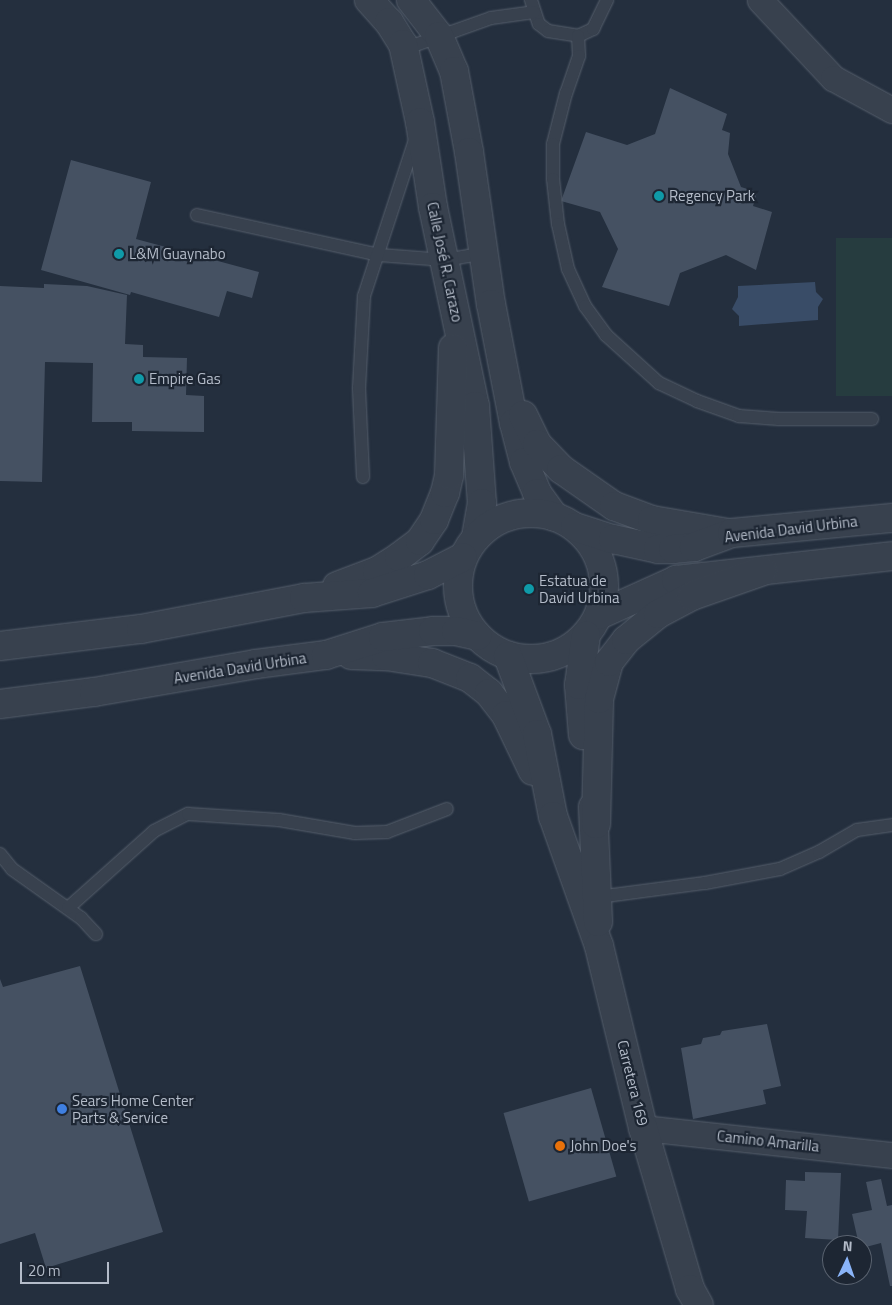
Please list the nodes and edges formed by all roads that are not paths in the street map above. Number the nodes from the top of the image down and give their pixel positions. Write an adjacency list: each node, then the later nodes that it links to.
1 (369, 0): 6 (street, Calle José R. Carazo)
2 (608, 0): 8 (lane)
3 (760, 0): 10 (street)
4 (416, 1): 6 (lane); 7 (street)
5 (532, 6): 7 (lane); 8 (lane)
6 (389, 22): 9 (street, Calle José R. Carazo)
7 (439, 36): 9 (lane); 13 (street)
8 (578, 36): 18 (lane)
9 (404, 49): 11 (street, Calle José R. Carazo)
10 (892, 110)
11 (420, 122): 14 (lane); 15 (street, Calle José R. Carazo)
12 (197, 214): 14 (lane)
13 (484, 254): 15 (lane); 17 (street)
14 (378, 255): 15 (lane); 19 (lane)
15 (445, 260): 16 (street, Calle José R. Carazo)
16 (455, 312): 23 (street, Calle José R. Carazo); 26 (street)
17 (506, 383): 21 (street); 22 (street)
18 (872, 419)
19 (363, 477)
20 (892, 518): 22 (street, Avenida David Urbina)
21 (565, 522): 22 (street, Avenida David Urbina); 23 (street); 27 (street)
22 (732, 534)
23 (469, 547): 26 (street); 28 (street)
24 (892, 556): 25 (street)
25 (763, 571): 27 (street); 35 (street)
26 (304, 598): 29 (street)
27 (592, 625): 31 (street); 35 (street, Carretera 169)
28 (477, 636): 30 (street, Avenida David Urbina); 31 (street)
29 (0, 646)
30 (326, 655): 32 (street, Avenida David Urbina); 34 (street)
31 (508, 656): 34 (street, Carretera 169)
32 (0, 704)
33 (447, 809): 39 (lane)
34 (553, 816): 41 (street, Carretera 169)
35 (596, 824): 38 (street, Carretera 169)
36 (892, 825): 38 (lane)
37 (0, 854): 39 (lane)
38 (598, 897): 41 (street, Carretera 169)
39 (68, 908): 40 (lane)
40 (96, 934)
41 (599, 946): 42 (street, Carretera 169)
42 (643, 1128): 43 (street, Camino Amarilla); 44 (street, Carretera 169)
43 (892, 1155)
44 (699, 1305)

